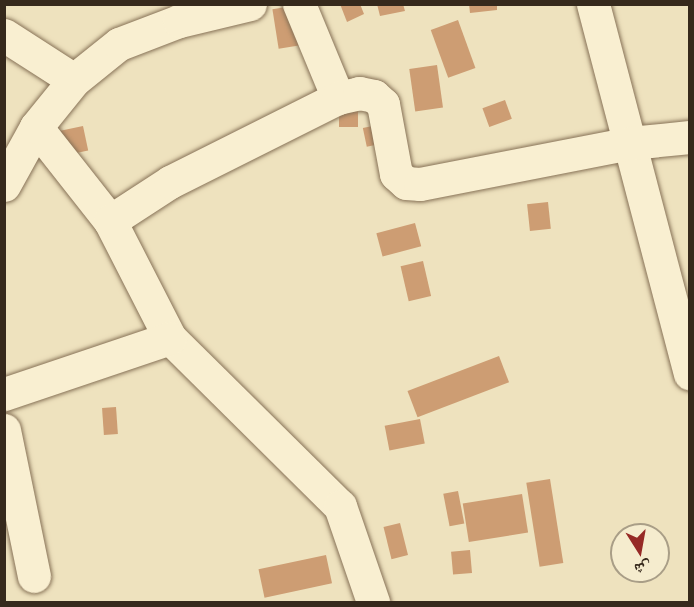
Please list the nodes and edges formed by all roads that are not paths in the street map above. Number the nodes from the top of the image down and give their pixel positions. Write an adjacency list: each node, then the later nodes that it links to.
1 (250, 4): 5 (street)
2 (299, 4): 6 (street)
3 (593, 4): 9 (street)
4 (4, 34): 5 (street)
5 (74, 80): 7 (street)
6 (338, 98): 9 (street); 11 (street)
7 (36, 127): 10 (street); 11 (street)
8 (690, 137): 9 (street)
9 (630, 143): 13 (street)
10 (4, 185)
11 (110, 221): 12 (street)
12 (170, 338): 14 (street); 17 (street)
13 (690, 373)
14 (4, 394)
15 (4, 430): 16 (street)
16 (34, 576)
17 (373, 603)

